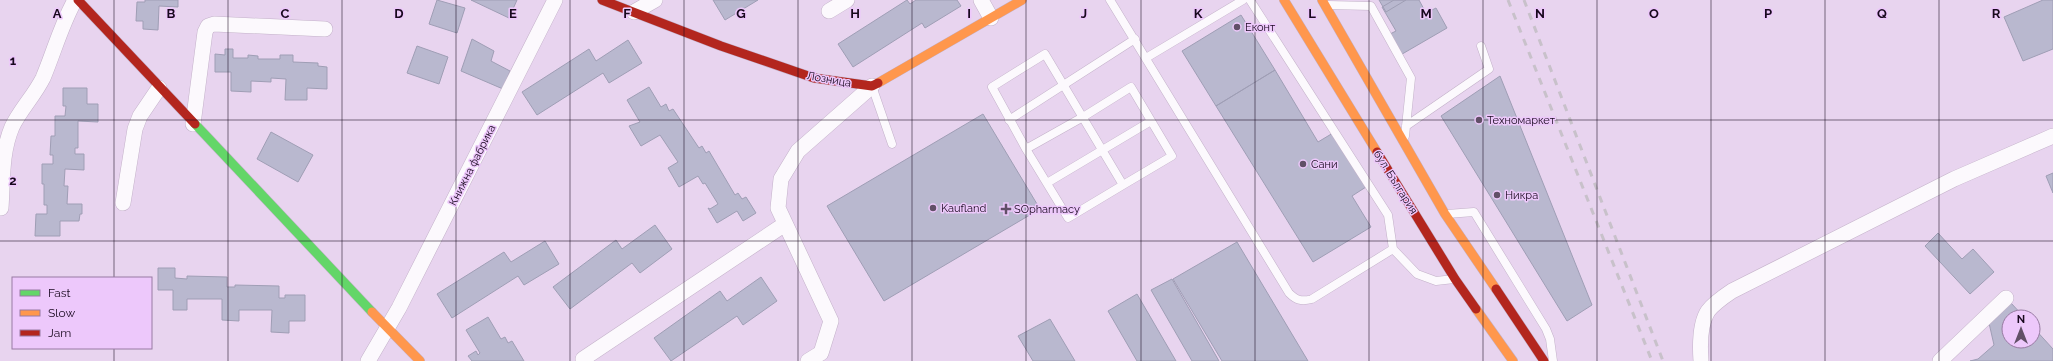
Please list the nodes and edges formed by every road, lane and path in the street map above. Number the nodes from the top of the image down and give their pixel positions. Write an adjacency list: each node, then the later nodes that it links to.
1 (77, 0): 22 (street); 36 (street)
2 (555, 0): 42 (street, Книжна фабрика)
3 (602, 0): 14 (street, Лозница)
4 (655, 0): 14 (street)
5 (847, 0): 13 (street)
6 (980, 0): 15 (street)
7 (1022, 0): 15 (street)
8 (1110, 0): 17 (lane)
9 (1243, 0): 19 (lane)
10 (1250, 0): 39 (lane)
11 (1284, 0): 40 (street, бул. България)
12 (1324, 3): 27 (lane); 29 (street)
13 (829, 11)
14 (634, 12): 21 (street, Лозница)
15 (991, 18): 21 (street)
16 (325, 30): 26 (street)
17 (1135, 40): 19 (lane); 20 (lane)
18 (1481, 46): 27 (lane)
19 (1146, 58): 39 (lane)
20 (1064, 85): 23 (lane); 24 (lane); 24 (lane)
21 (872, 86): 30 (lane); 38 (street)
22 (159, 88): 26 (street); 35 (street)
23 (1084, 117): 25 (lane); 31 (lane); 32 (lane)
24 (1009, 120): 31 (lane)
25 (1151, 121): 32 (lane); 34 (lane)
26 (193, 124): 42 (street)
27 (1406, 126): 29 (lane)
28 (2053, 136): 50 (street)
29 (1405, 143): 37 (street)
30 (892, 144)
31 (1026, 149): 33 (lane)
32 (1103, 150): 33 (lane); 34 (lane)
33 (1047, 184): 34 (lane)
34 (1123, 185)
35 (123, 203)
36 (1, 208)
37 (1445, 214): 48 (street); 49 (lane)
38 (785, 224): 43 (street); 46 (street)
39 (1393, 249): 40 (lane)
40 (1455, 279): 47 (street, бул. България)
41 (2006, 298): 51 (street)
42 (388, 329): 44 (street, Книжна фабрика); 45 (street)
43 (583, 359)
44 (368, 361)
45 (420, 361)
46 (808, 361)
47 (1513, 361)
48 (1544, 361)
49 (1553, 361)
50 (1701, 361)
51 (1940, 361)

